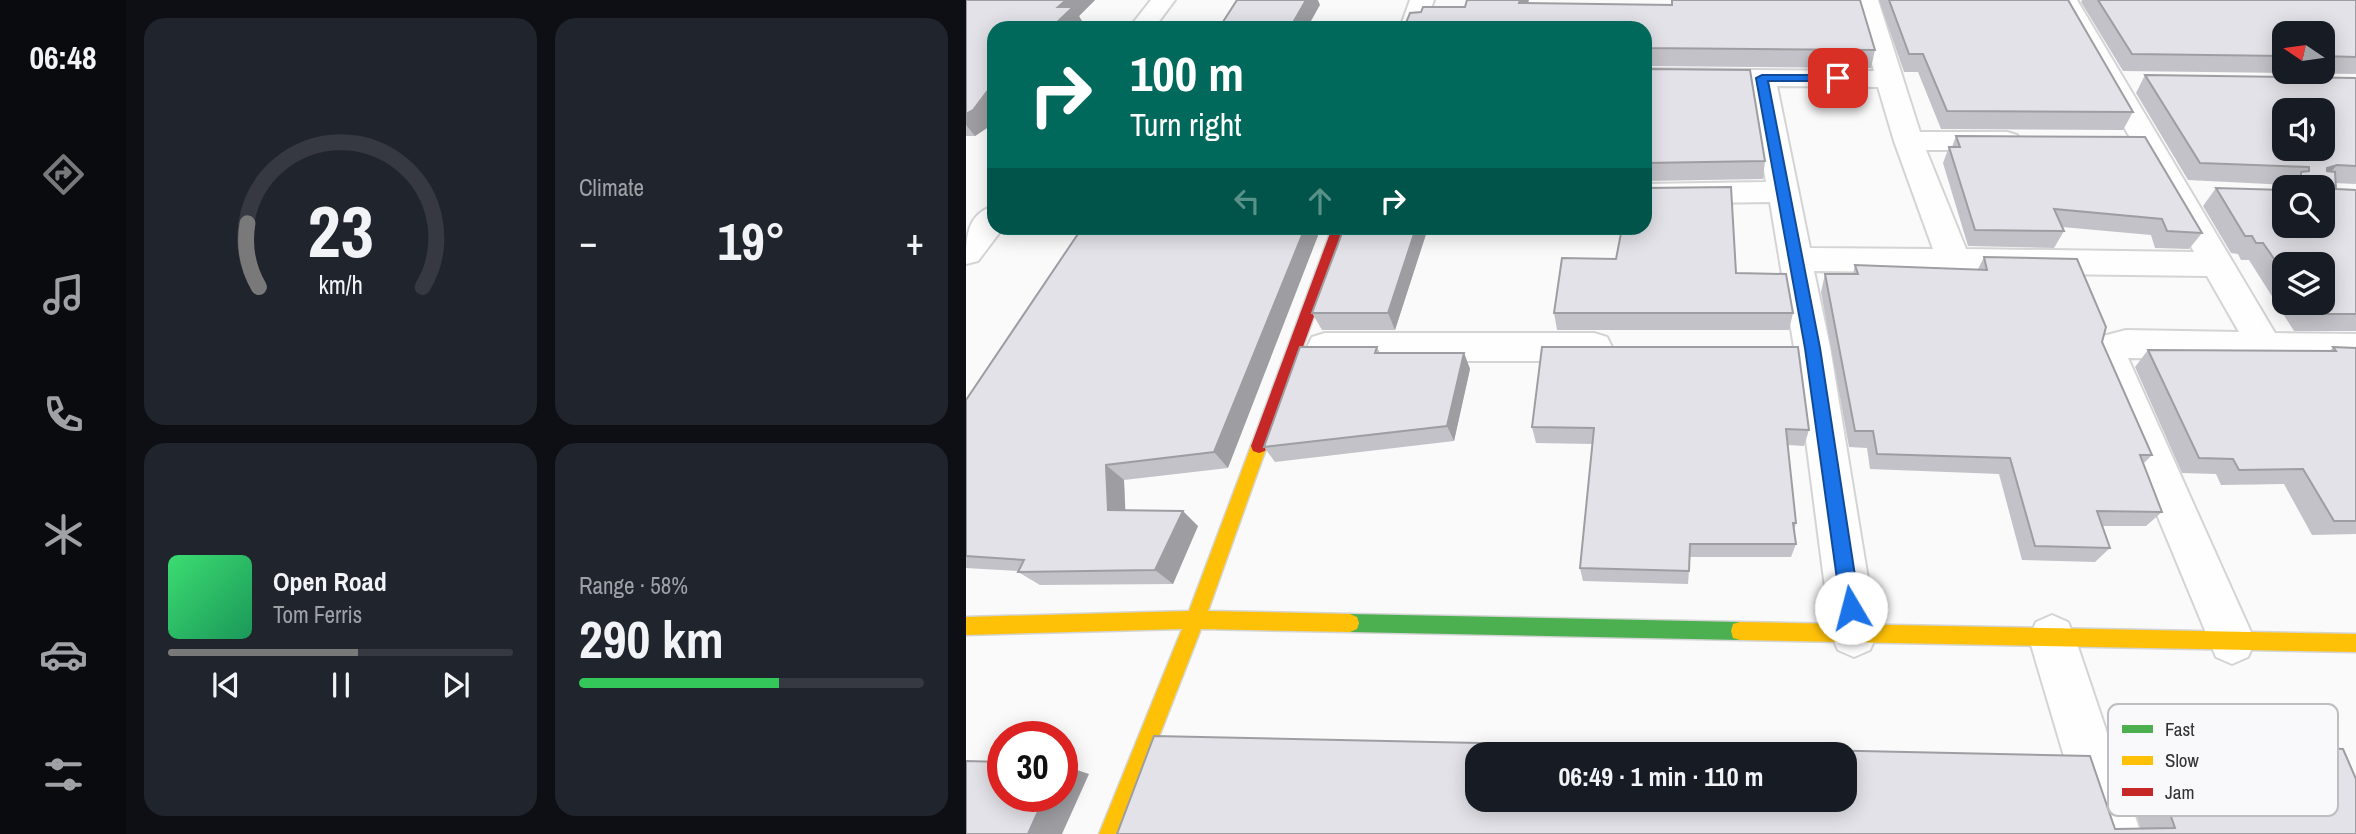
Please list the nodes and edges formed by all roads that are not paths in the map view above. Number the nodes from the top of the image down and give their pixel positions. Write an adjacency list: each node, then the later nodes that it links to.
1 (1163, 0): 5 (street)
2 (1422, 0): 6 (street)
3 (1866, 0): 9 (street)
4 (2065, 0): 13 (street)
5 (1146, 21)
6 (1414, 21)
7 (1652, 78): 8 (street)
8 (1762, 78): 9 (street); 12 (street)
9 (1890, 79): 10 (street)
10 (1908, 141): 11 (street); 20 (street)
11 (2034, 141)
12 (1783, 192): 15 (street); 19 (street)
13 (2174, 193): 14 (street); 21 (street)
14 (2215, 193)
15 (1652, 194)
16 (987, 226): 18 (street)
17 (1336, 235): 23 (street)
18 (966, 253)
19 (1797, 259): 20 (street); 28 (street)
20 (1954, 261): 21 (street)
21 (2216, 264): 22 (street)
22 (2264, 345): 25 (street); 30 (street)
23 (1295, 347): 24 (street); 26 (street)
24 (1630, 347)
25 (2356, 348)
26 (1195, 621): 27 (street); 28 (street); 32 (street)
27 (966, 626)
28 (1854, 634): 29 (street)
29 (2052, 638): 30 (street); 33 (street)
30 (2232, 640): 31 (street)
31 (2356, 643)
32 (1110, 834)
33 (2113, 834)

